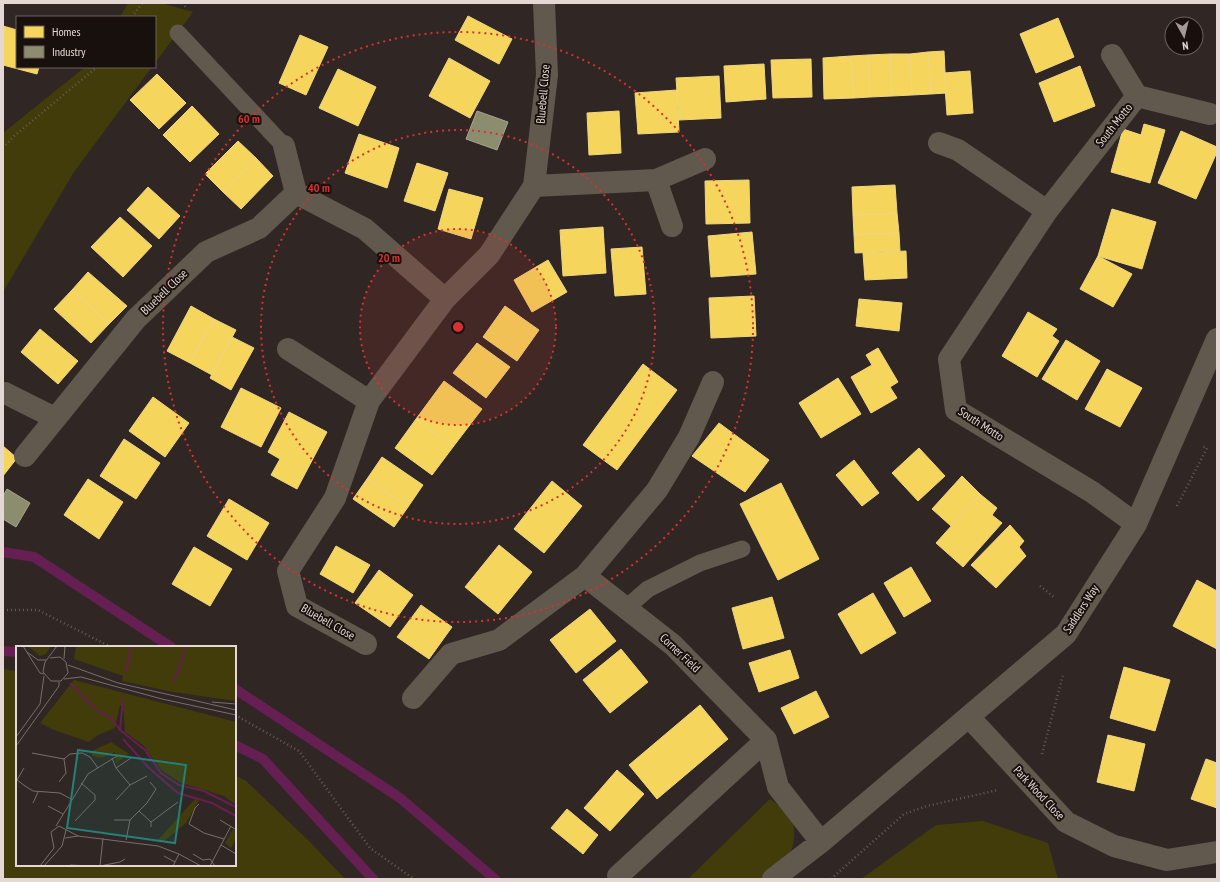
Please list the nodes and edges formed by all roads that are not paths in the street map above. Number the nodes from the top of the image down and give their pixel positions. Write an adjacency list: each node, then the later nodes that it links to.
1 (544, 3): 10 (street, Bluebell Close)
2 (178, 33): 7 (lane)
3 (1112, 55): 4 (street, South Motto)
4 (1137, 96): 5 (street, South Motto); 12 (street, South Motto)
5 (1210, 114)
6 (939, 143): 12 (street)
7 (284, 146): 11 (street)
8 (705, 159): 9 (street)
9 (656, 180): 10 (street); 13 (street)
10 (534, 186): 14 (street, Bluebell Close)
11 (296, 193): 14 (street); 20 (street, Bluebell Close)
12 (1047, 211): 22 (street, South Motto)
13 (672, 226)
14 (445, 299): 19 (street, Bluebell Close)
15 (1217, 339): 22 (street, Saddlers Way)
16 (288, 348): 19 (street)
17 (713, 382): 24 (street)
18 (5, 393): 20 (street)
19 (369, 401): 26 (street, Bluebell Close)
20 (55, 418): 21 (street, Bluebell Close)
21 (25, 456)
22 (1136, 524): 28 (street, Saddlers Way)
23 (742, 549): 25 (lane)
24 (585, 576): 25 (street, Corner Field); 27 (street)
25 (626, 608): 29 (street, Corner Field)
26 (366, 644)
27 (413, 698)
28 (969, 717): 30 (street, Saddlers Way); 31 (street, Park Wood Close)
29 (766, 740): 30 (street); 32 (street)
30 (821, 842): 33 (street, Saddlers Way)
31 (1217, 852)
32 (618, 876)
33 (773, 879)

